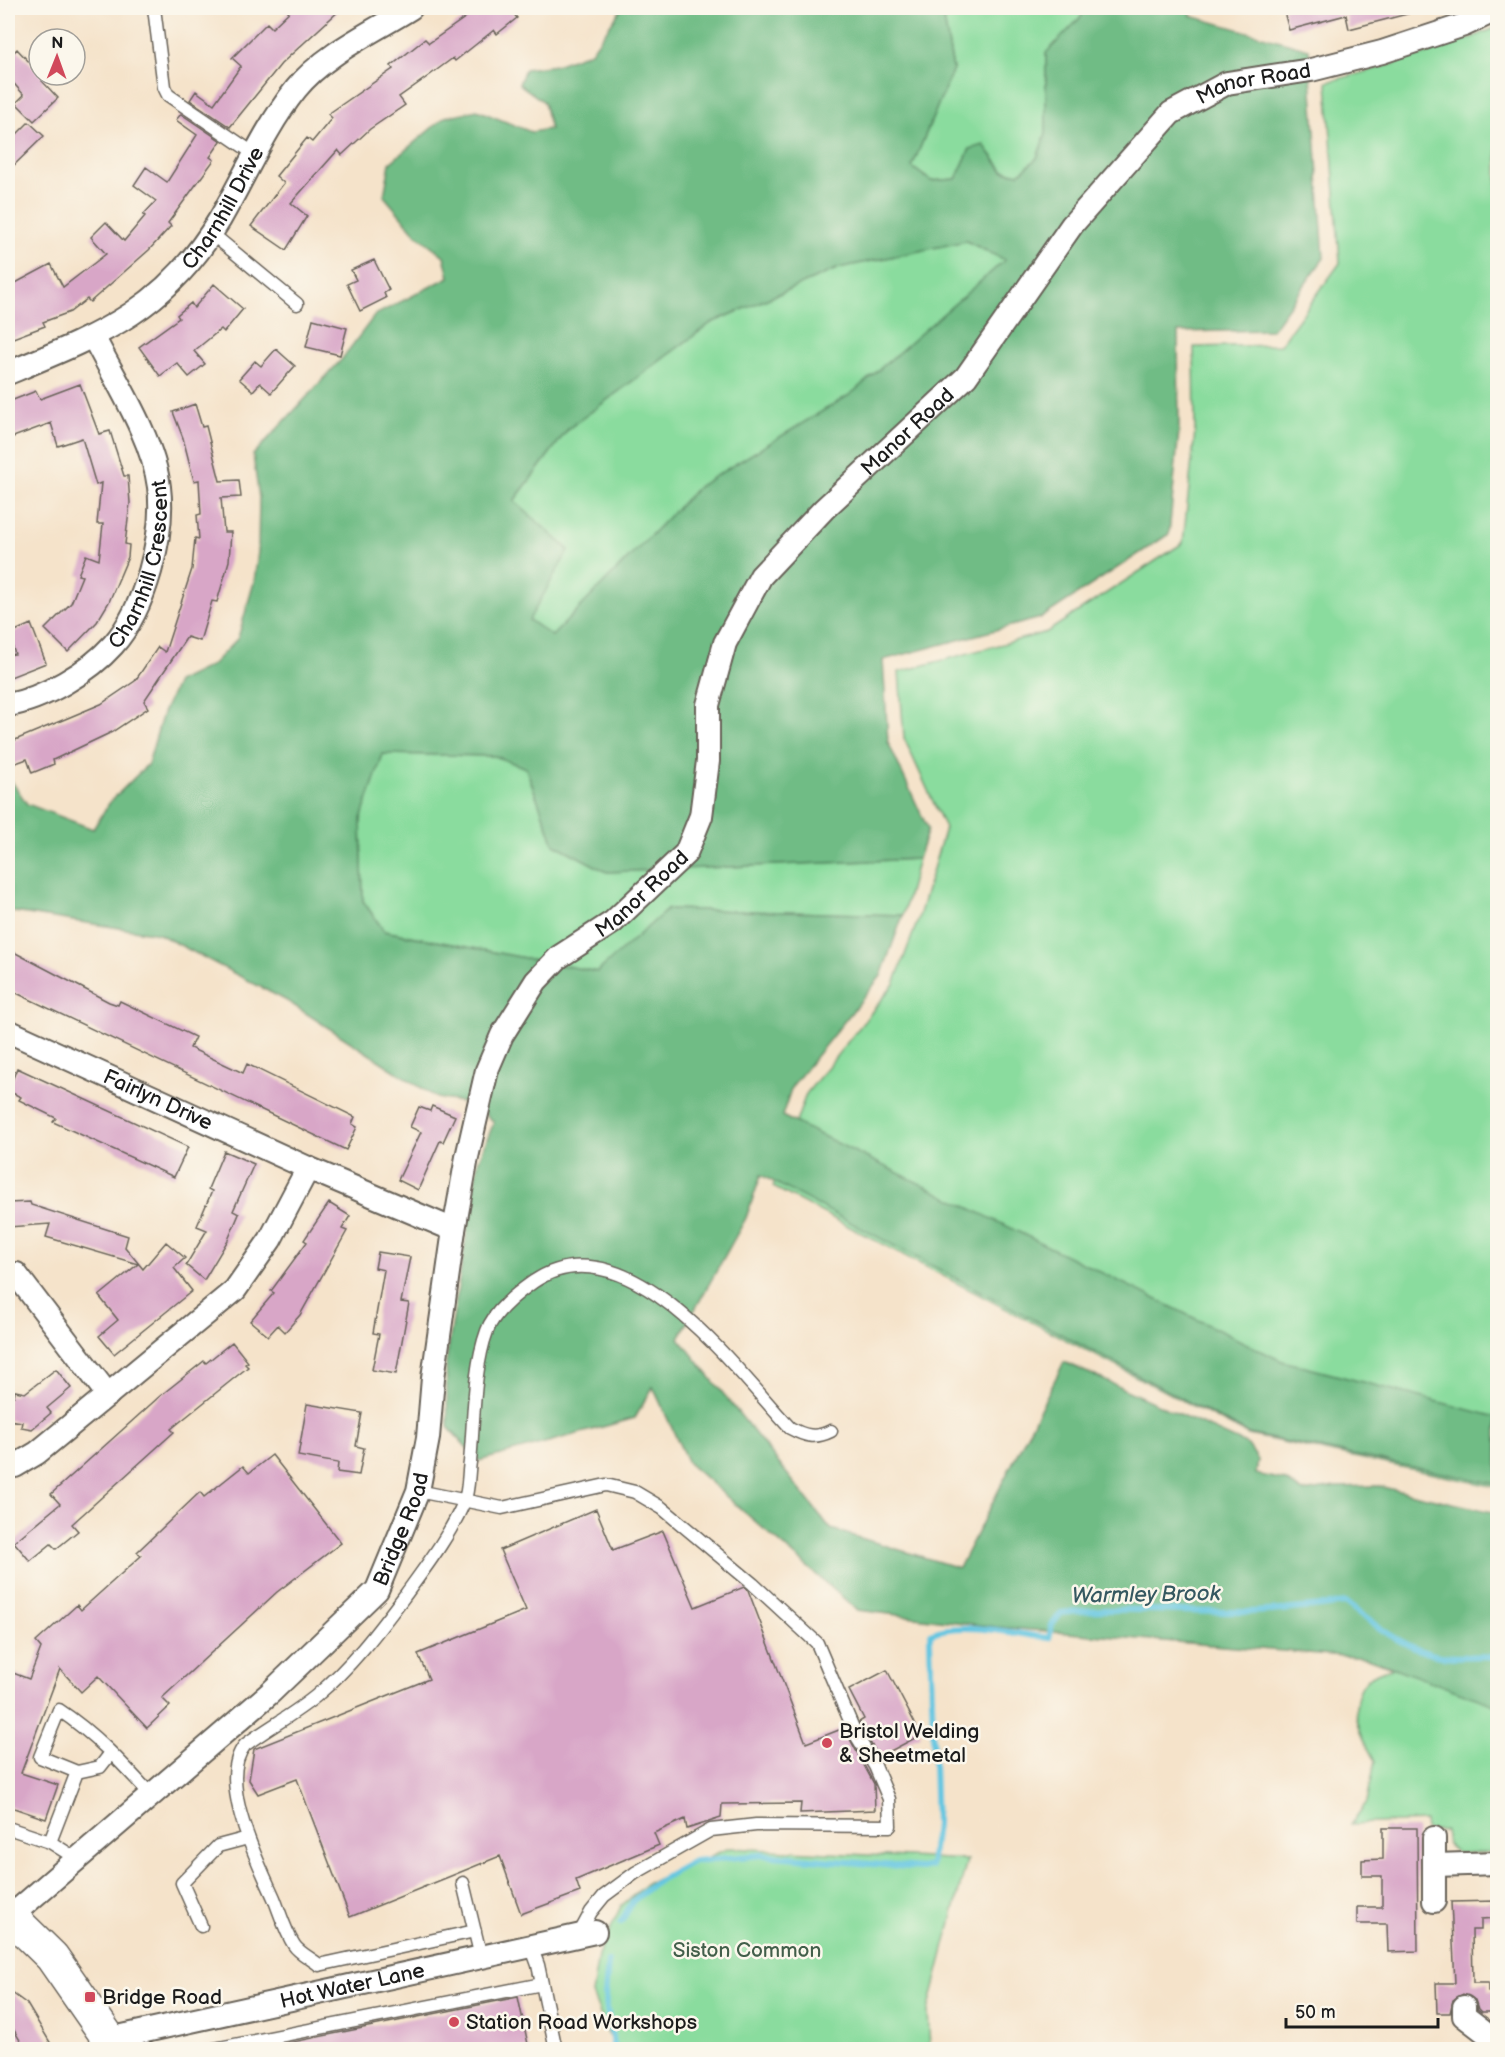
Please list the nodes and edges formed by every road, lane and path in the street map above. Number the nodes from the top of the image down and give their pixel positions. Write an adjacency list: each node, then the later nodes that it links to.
1 (154, 8): 5 (lane)
2 (411, 8): 5 (street, Charnhill Drive)
3 (1497, 9): 4 (street, Manor Road)
4 (1463, 16): 13 (street, Manor Road)
5 (256, 155): 6 (street, Charnhill Drive)
6 (211, 233): 7 (lane); 8 (street, Charnhill Drive)
7 (297, 304)
8 (94, 338): 9 (street, Charnhill Drive); 10 (street, Charnhill Crescent)
9 (8, 373)
10 (8, 705)
11 (8, 1031): 12 (street, Fairlyn Drive)
12 (308, 1168): 13 (street, Fairlyn Drive); 15 (street)
13 (454, 1230): 18 (street, Bridge Road)
14 (15, 1274): 15 (street)
15 (108, 1395): 17 (street)
16 (831, 1431): 19 (lane)
17 (8, 1465)
18 (418, 1491): 19 (lane); 22 (street, Bridge Road)
19 (466, 1500): 24 (lane); 35 (lane)
20 (111, 1753): 21 (lane); 21 (lane); 22 (lane)
21 (77, 1772): 26 (lane)
22 (151, 1795): 27 (street, Bridge Road)
23 (8, 1828): 26 (lane)
24 (248, 1838): 33 (lane); 34 (lane)
25 (1434, 1838): 29 (street)
26 (50, 1842): 27 (lane)
27 (77, 1859): 32 (street, Bridge Road)
28 (1497, 1863): 29 (street)
29 (1435, 1864): 31 (street)
30 (463, 1883): 34 (lane)
31 (1434, 1901)
32 (9, 1915): 41 (main road)
33 (201, 1926)
34 (475, 1931): 37 (lane)
35 (586, 1934): 36 (street, Hot Water Lane)
36 (531, 1946): 37 (street, Hot Water Lane); 38 (lane)
37 (481, 1957): 41 (street, Hot Water Lane)
38 (542, 1984): 42 (lane); 43 (lane)
39 (1464, 2007): 40 (street)
40 (1497, 2042)
41 (111, 2044)
42 (209, 2049)
43 (556, 2049)

